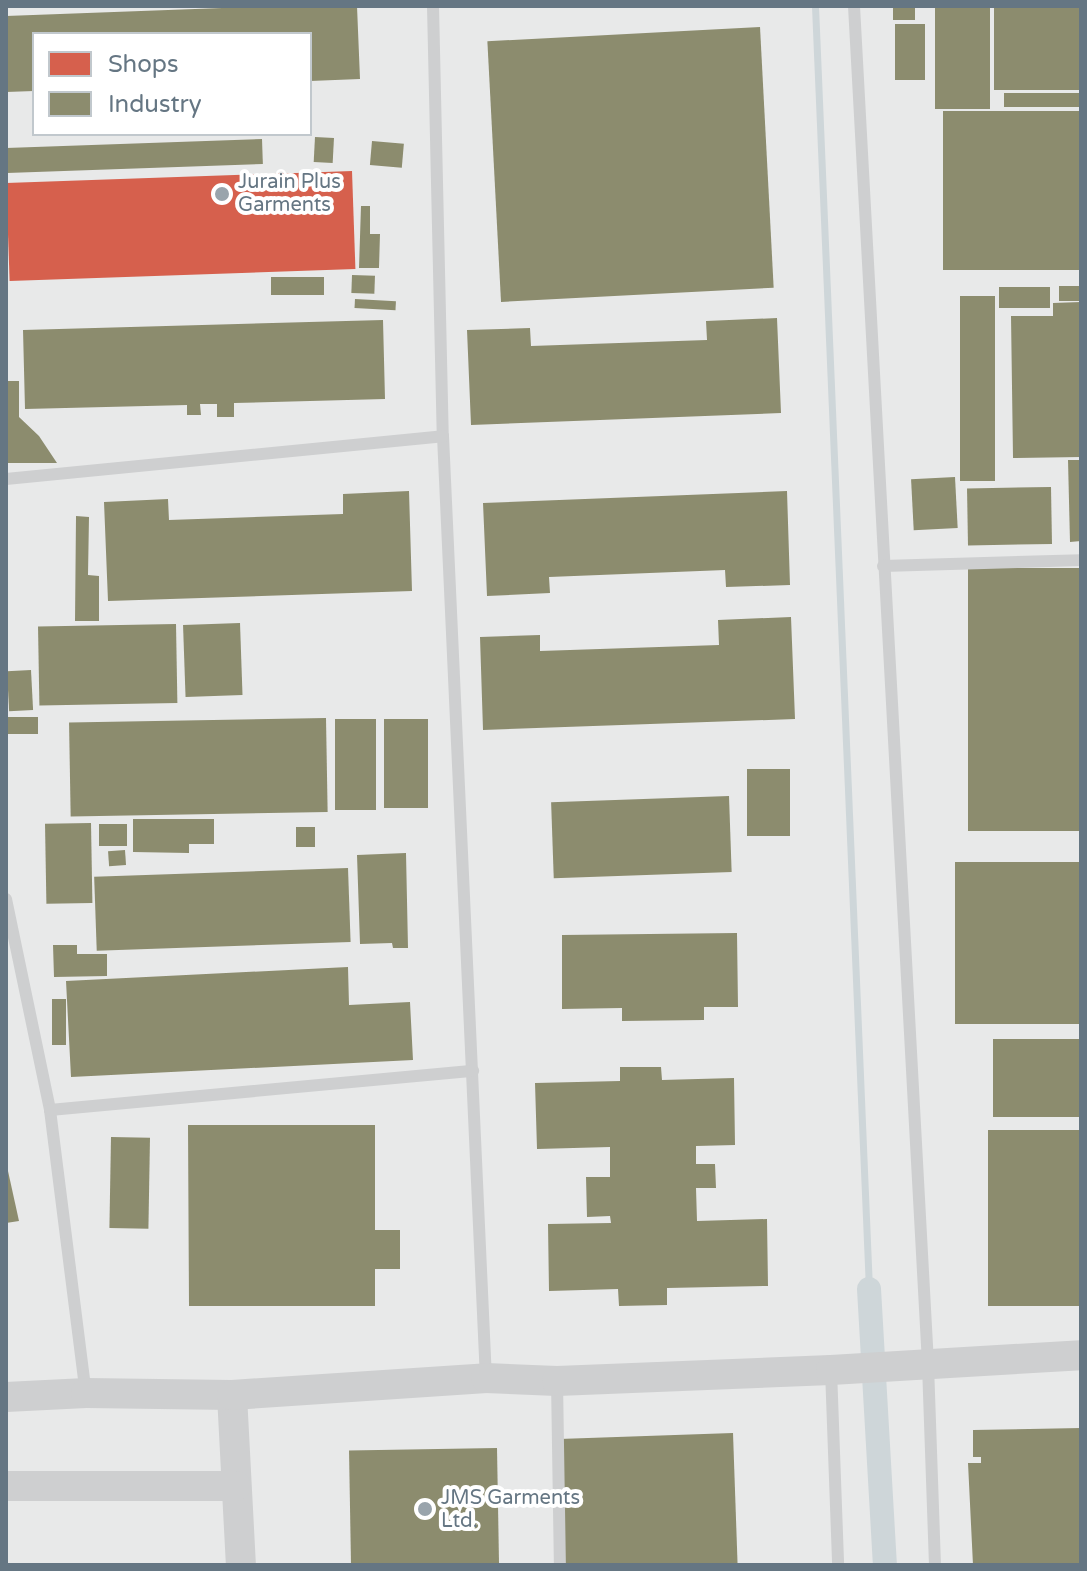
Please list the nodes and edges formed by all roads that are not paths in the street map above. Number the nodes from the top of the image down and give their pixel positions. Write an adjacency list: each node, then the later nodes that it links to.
1 (433, 6): 3 (lane)
2 (854, 6): 6 (lane)
3 (443, 436): 4 (lane); 8 (lane)
4 (6, 479)
5 (1081, 560): 6 (lane)
6 (883, 566): 11 (lane)
7 (6, 899): 9 (lane)
8 (473, 1071): 9 (lane); 13 (lane)
9 (50, 1110): 15 (lane)
10 (1081, 1355): 11 (street)
11 (917, 1366): 12 (street); 23 (lane)
12 (831, 1370): 14 (street); 22 (lane)
13 (486, 1378): 14 (street); 16 (street)
14 (557, 1381): 21 (lane)
15 (86, 1393): 16 (street); 17 (street)
16 (232, 1395): 19 (street)
17 (6, 1397)
18 (6, 1486): 19 (street)
19 (236, 1486): 20 (street)
20 (241, 1565)
21 (560, 1565)
22 (838, 1565)
23 (935, 1565)

